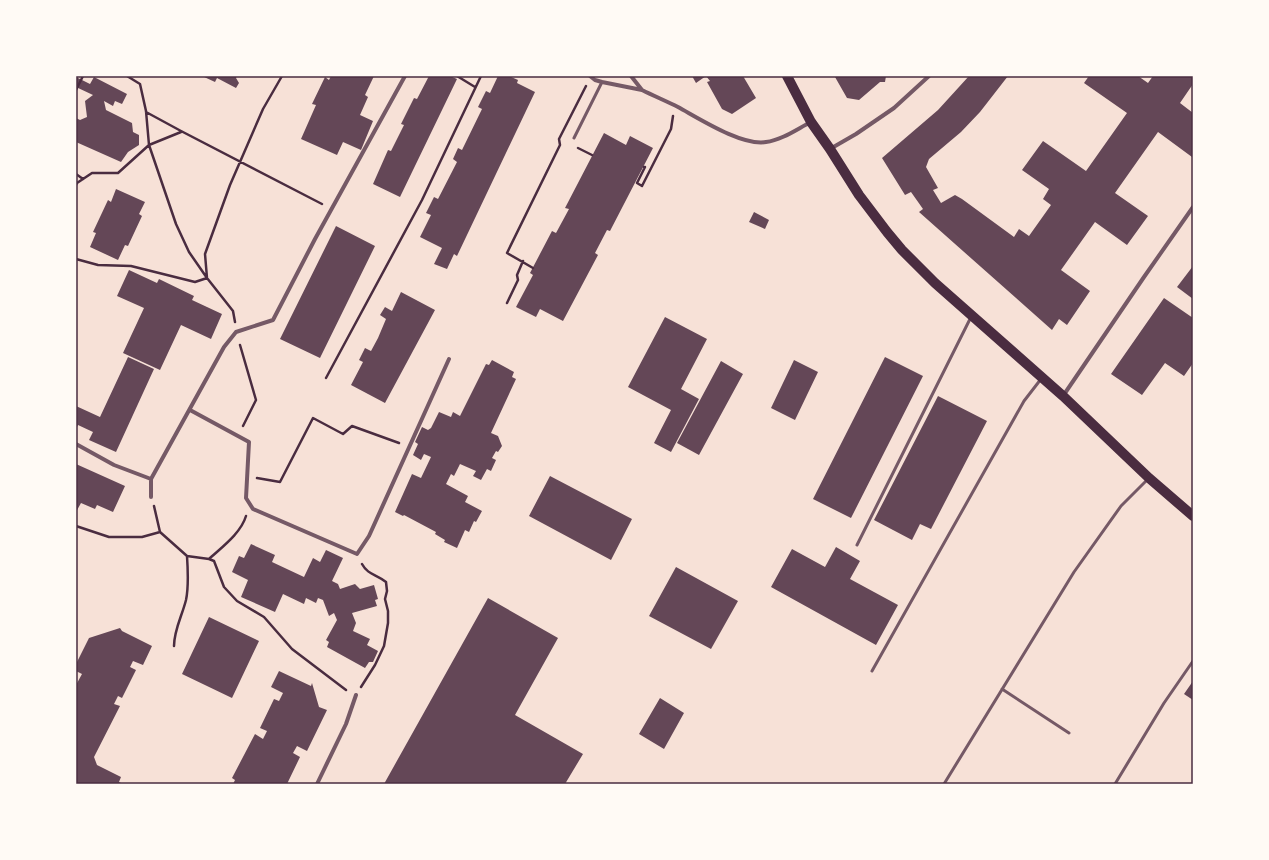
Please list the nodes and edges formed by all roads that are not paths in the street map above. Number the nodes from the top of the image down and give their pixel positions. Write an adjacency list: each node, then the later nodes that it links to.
1 (405, 76): 16 (street)
2 (631, 76): 7 (street)
3 (787, 76): 8 (main road)
4 (929, 76): 10 (street)
5 (590, 77): 6 (street)
6 (602, 82): 7 (street); 9 (lane)
7 (642, 90): 8 (street)
8 (811, 122): 10 (main road)
9 (574, 138)
10 (830, 149): 12 (main road)
11 (1193, 207): 15 (street)
12 (971, 315): 14 (main road); 22 (lane)
13 (449, 359): 16 (street)
14 (1042, 378): 15 (main road); 24 (lane)
15 (1063, 396): 18 (main road)
16 (190, 410): 19 (street)
17 (76, 444): 19 (street)
18 (1149, 478): 21 (main road); 25 (lane)
19 (151, 479): 20 (street)
20 (151, 497)
21 (1193, 516)
22 (857, 545)
23 (1193, 661): 30 (lane)
24 (872, 671)
25 (1002, 689): 27 (lane); 29 (lane)
26 (356, 695): 28 (street)
27 (1069, 733)
28 (317, 784)
29 (944, 784)
30 (1115, 784)

